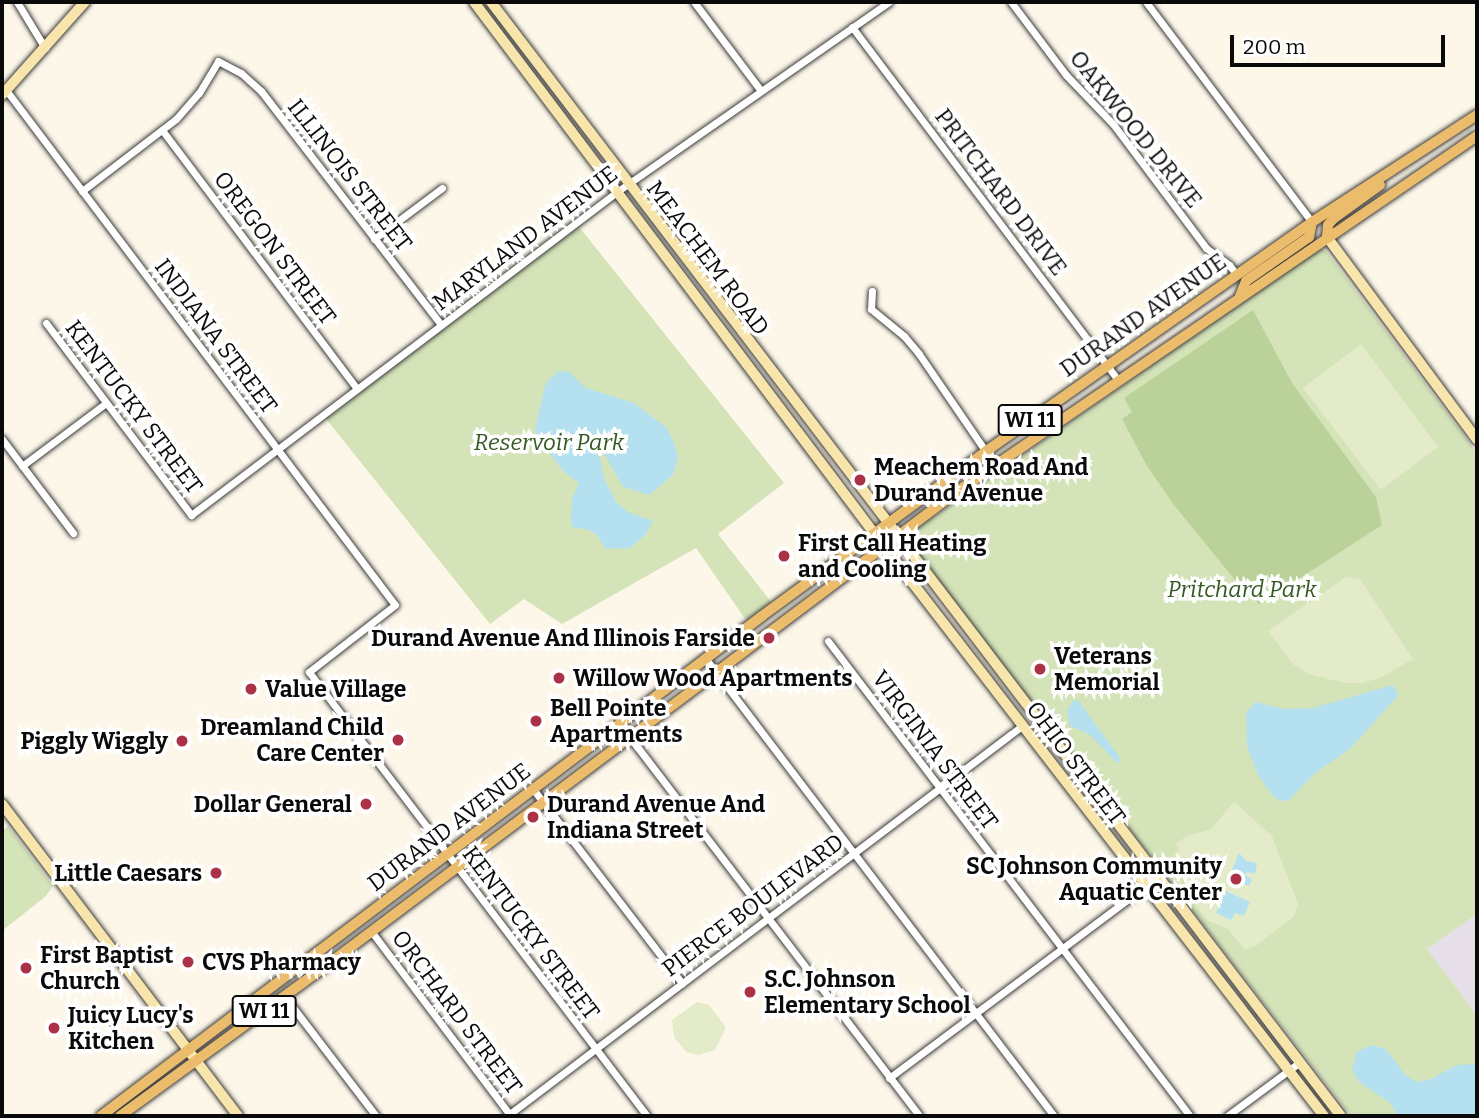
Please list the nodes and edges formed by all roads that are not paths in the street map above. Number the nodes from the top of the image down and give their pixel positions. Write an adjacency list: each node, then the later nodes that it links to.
1 (16, 2): 10 (street)
2 (85, 2): 10 (street)
3 (474, 2): 13 (street, MEACHEM ROAD)
4 (491, 2): 11 (street, MEACHEM ROAD)
5 (694, 2): 12 (street)
6 (889, 2): 9 (street, MARYLAND AVENUE)
7 (1011, 2): 28 (street, OAKWOOD DRIVE)
8 (1146, 2): 23 (street)
9 (852, 27): 12 (street, MARYLAND AVENUE); 35 (street, PRITCHARD DRIVE)
10 (46, 48): 14 (street)
11 (553, 85): 13 (street); 19 (street, MEACHEM ROAD)
12 (761, 91): 19 (street, MARYLAND AVENUE)
13 (543, 92): 22 (street, MEACHEM ROAD)
14 (4, 93): 21 (street, INDIANA STREET)
15 (1477, 115): 18 (main road, DURAND AVENUE / WI 11)
16 (162, 130): 21 (street); 25 (street, ILLINOIS STREET); 37 (street, OREGON STREET)
17 (1477, 136): 24 (main road, DURAND AVENUE / WI 11)
18 (1390, 172): 23 (main road, DURAND AVENUE / WI 11); 24 (main road)
19 (628, 184): 22 (street, MARYLAND AVENUE); 26 (street, MEACHEM ROAD)
20 (442, 188): 25 (street)
21 (82, 191): 43 (street, INDIANA STREET)
22 (618, 191): 27 (street, MEACHEM ROAD); 32 (street, MARYLAND AVENUE)
23 (1312, 222): 28 (main road, DURAND AVENUE / WI 11); 30 (main road)
24 (1327, 237): 30 (main road, DURAND AVENUE / WI 11); 42 (street)
25 (374, 239): 32 (street, ILLINOIS STREET)
26 (685, 259): 27 (street); 33 (street, MEACHEM ROAD)
27 (674, 267): 34 (street, MEACHEM ROAD)
28 (1237, 275): 35 (main road, DURAND AVENUE / WI 11)
29 (872, 291): 44 (street)
30 (1240, 296): 36 (main road, DURAND AVENUE / WI 11)
31 (46, 323): 38 (street, KENTUCKY STREET)
32 (441, 325): 37 (street, MARYLAND AVENUE)
33 (751, 347): 34 (street); 39 (street, MEACHEM ROAD)
34 (740, 356): 40 (street, MEACHEM ROAD)
35 (1107, 365): 36 (street, PRITCHARD DRIVE); 44 (main road, DURAND AVENUE / WI 11)
36 (1118, 380): 45 (main road, DURAND AVENUE / WI 11)
37 (357, 389): 43 (street, MARYLAND AVENUE)
38 (106, 403): 46 (street); 47 (street, KENTUCKY STREET)
39 (813, 428): 40 (street); 48 (street, MEACHEM ROAD)
40 (802, 437): 50 (street, MEACHEM ROAD)
41 (2, 439): 46 (street)
42 (1477, 440)
43 (277, 449): 47 (street, MARYLAND AVENUE); 56 (street, INDIANA STREET)
44 (985, 452): 45 (street); 48 (main road, DURAND AVENUE / WI 11)
45 (995, 465): 51 (main road, DURAND AVENUE / WI 11)
46 (22, 466): 49 (street)
47 (191, 515)
48 (887, 523): 50 (main road, DURAND AVENUE / WI 11); 51 (street, MEACHEM ROAD)
49 (73, 533)
50 (874, 533): 52 (street, OHIO STREET); 54 (main road, DURAND AVENUE / WI 11)
51 (897, 537): 52 (main road, DURAND AVENUE / WI 11); 67 (street, OHIO STREET)
52 (884, 545): 55 (main road, DURAND AVENUE / WI 11); 58 (street, OHIO STREET)
53 (828, 641): 60 (street, VIRGINIA STREET)
54 (706, 659): 55 (street); 57 (main road, DURAND AVENUE / WI 11)
55 (715, 671): 59 (main road, DURAND AVENUE / WI 11); 64 (street)
56 (309, 672): 65 (street, KENTUCKY STREET)
57 (619, 723): 59 (street); 61 (main road, DURAND AVENUE / WI 11)
58 (1023, 725): 60 (street, PIERCE BOULEVARD); 68 (street, OHIO STREET)
59 (629, 736): 62 (main road, DURAND AVENUE / WI 11); 69 (street)
60 (940, 787): 64 (street, PIERCE BOULEVARD); 71 (street, VIRGINIA STREET)
61 (533, 789): 62 (street); 65 (main road, DURAND AVENUE / WI 11)
62 (543, 801): 66 (main road, DURAND AVENUE / WI 11); 73 (street)
63 (2, 803): 77 (street)
64 (854, 853): 69 (street, PIERCE BOULEVARD); 75 (street)
65 (447, 855): 66 (street, KENTUCKY STREET); 72 (main road, DURAND AVENUE / WI 11)
66 (457, 866): 70 (main road, DURAND AVENUE / WI 11); 76 (street, KENTUCKY STREET)
67 (1156, 878): 68 (street); 79 (street, OHIO STREET)
68 (1145, 885): 71 (street); 80 (street, OHIO STREET)
69 (768, 918): 73 (street, PIERCE BOULEVARD); 81 (street)
70 (371, 931): 74 (main road, DURAND AVENUE / WI 11); 86 (street, ORCHARD STREET)
71 (1061, 947): 75 (street); 90 (street, VIRGINIA STREET)
72 (292, 973): 74 (main road); 77 (main road, DURAND AVENUE / WI 11)
73 (682, 983): 76 (street, PIERCE BOULEVARD)
74 (285, 997): 78 (main road, DURAND AVENUE / WI 11); 85 (street)
75 (975, 1012): 81 (street); 89 (street)
76 (596, 1049): 86 (street, PIERCE BOULEVARD); 87 (street, KENTUCKY STREET)
77 (188, 1051): 78 (street); 82 (main road, DURAND AVENUE / WI 11)
78 (196, 1060): 83 (main road, DURAND AVENUE / WI 11); 84 (street)
79 (1300, 1062): 80 (street); 93 (street, OHIO STREET)
80 (1289, 1070): 91 (street); 92 (street, OHIO STREET)
81 (889, 1077): 88 (street)
82 (101, 1116)
83 (120, 1116)
84 (238, 1116)
85 (376, 1116)
86 (510, 1116)
87 (647, 1116)
88 (919, 1116)
89 (1054, 1116)
90 (1190, 1116)
91 (1227, 1116)
92 (1324, 1116)
93 (1341, 1116)

